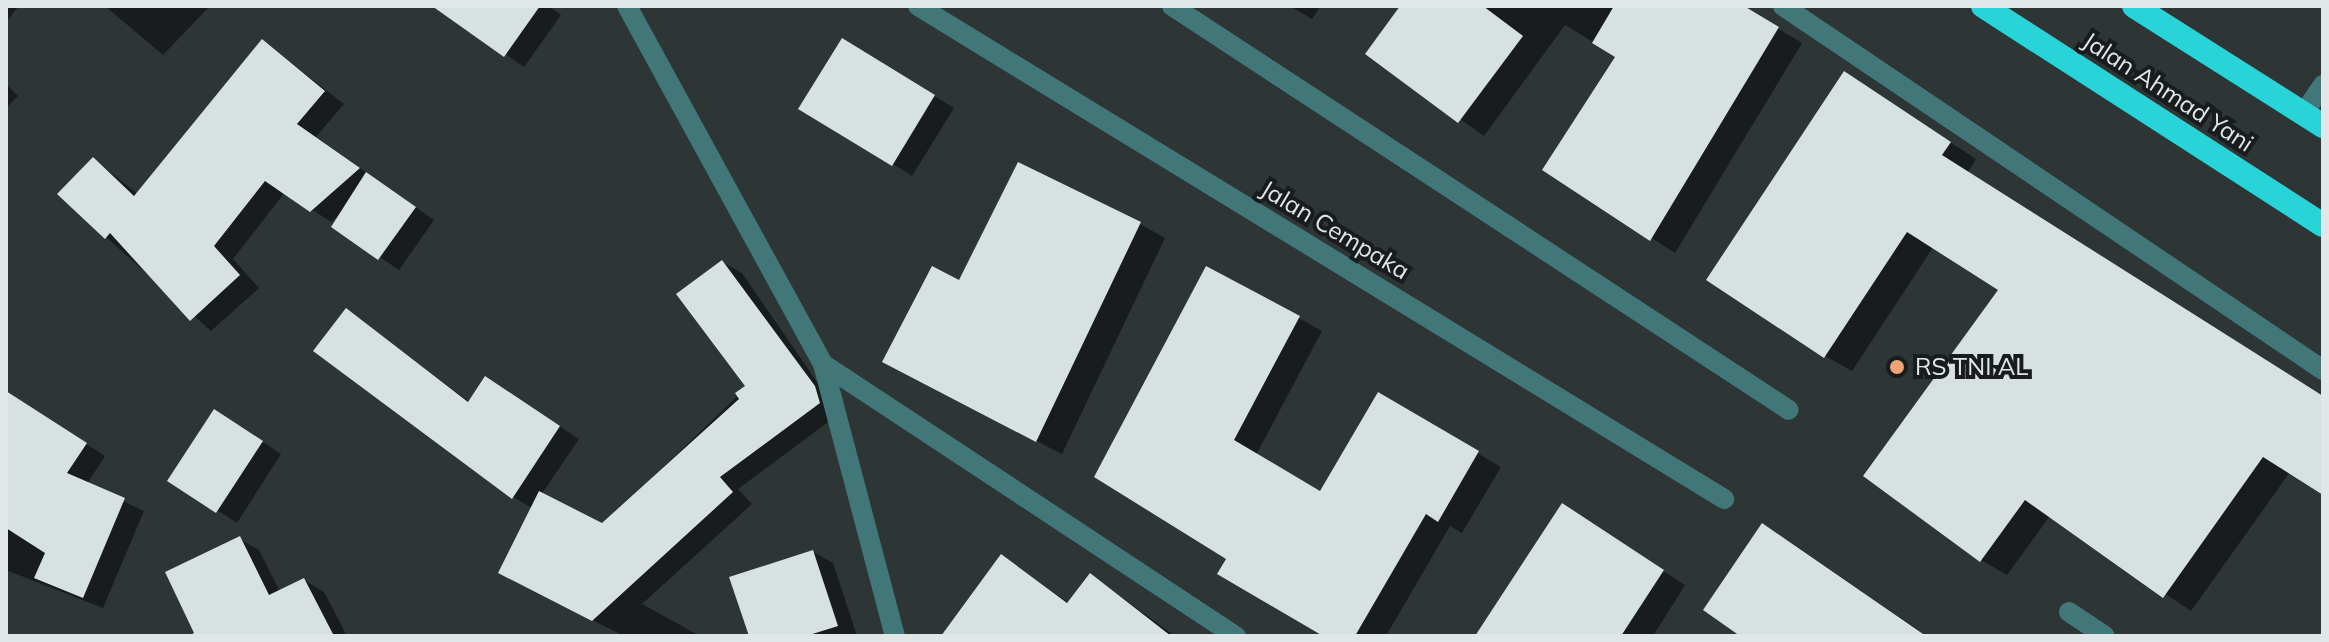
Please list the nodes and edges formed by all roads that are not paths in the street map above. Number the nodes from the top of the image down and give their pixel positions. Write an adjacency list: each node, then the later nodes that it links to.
1 (627, 6): 10 (street)
2 (918, 6): 13 (street, Jalan Cempaka)
3 (1172, 6): 12 (street)
4 (1783, 6): 11 (street)
5 (1983, 6): 9 (highway, Jalan Ahmad Yani)
6 (2134, 6): 8 (highway)
7 (2323, 85): 8 (street)
8 (2314, 120)
9 (2323, 225)
10 (823, 364): 15 (street); 16 (street)
11 (2323, 370)
12 (1789, 410)
13 (1724, 499)
14 (2069, 612): 17 (street)
15 (895, 636)
16 (1236, 636)
17 (2105, 636)

